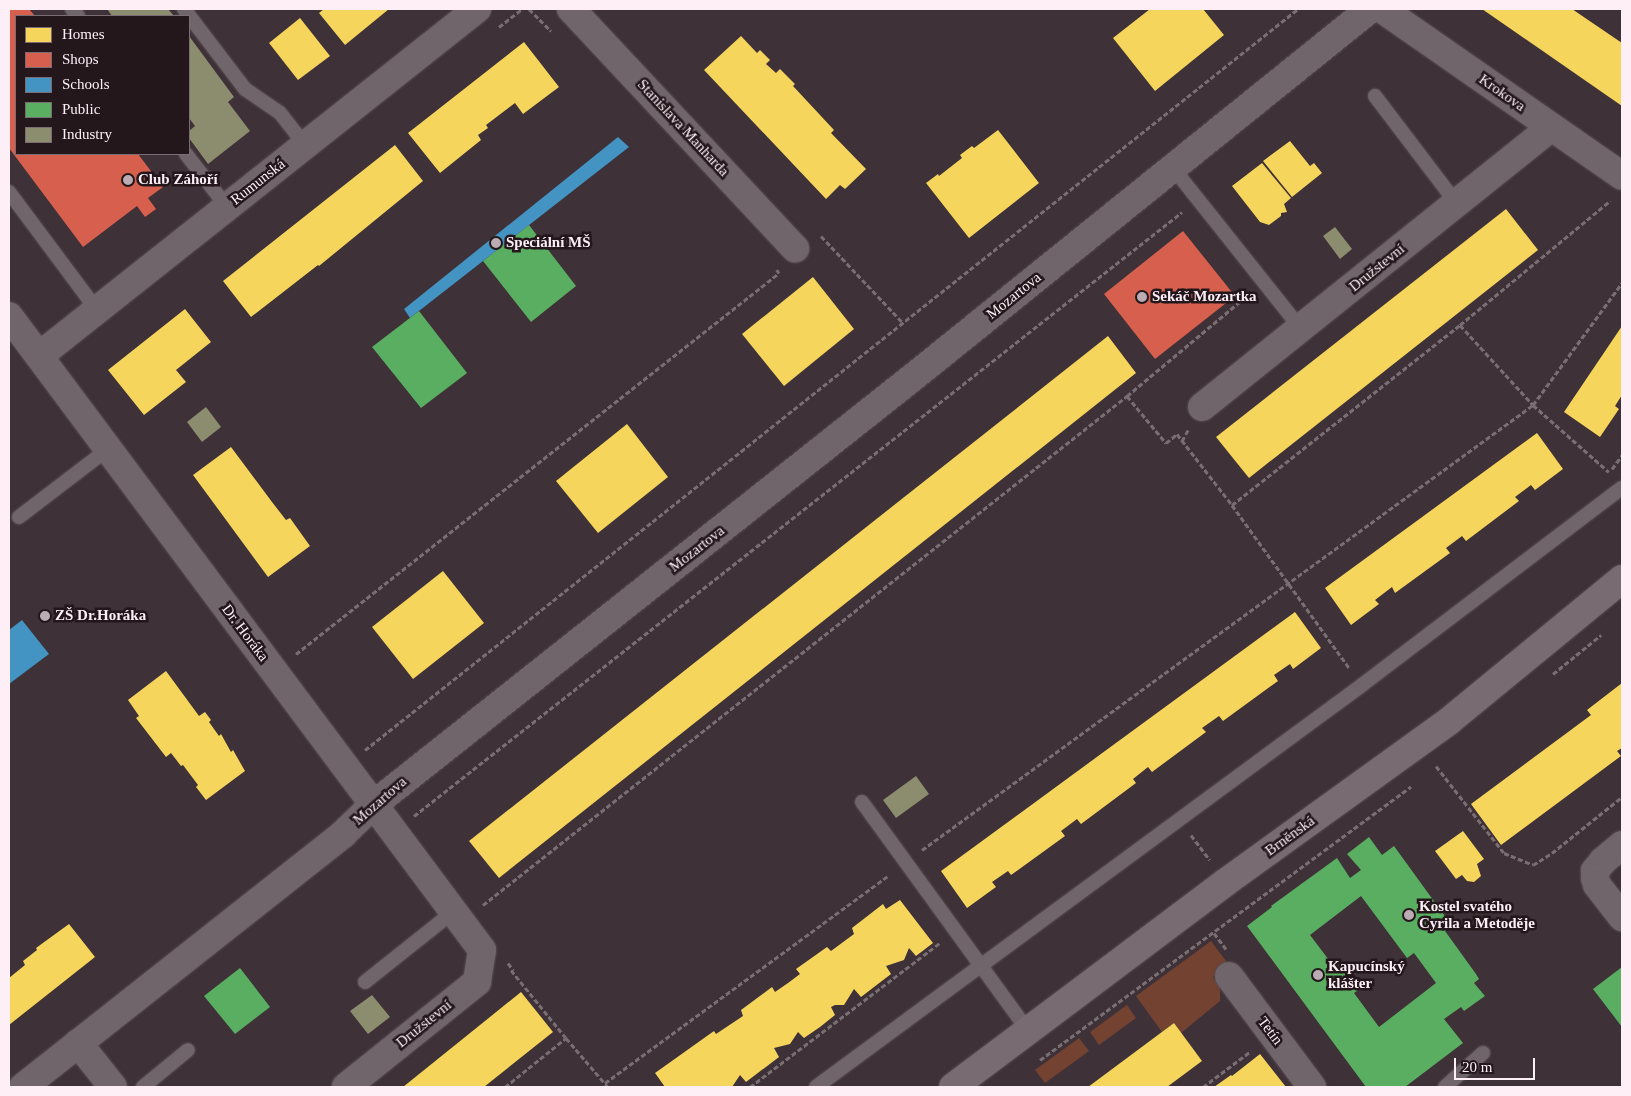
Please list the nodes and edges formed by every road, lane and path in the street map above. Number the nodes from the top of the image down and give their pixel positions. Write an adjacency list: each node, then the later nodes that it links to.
1 (478, 9): 11 (street, Rumunská)
2 (530, 9): 8 (path)
3 (571, 9): 19 (street, Stanislava Manharda)
4 (1298, 9): 41 (path)
5 (1370, 9): 13 (street, Mozartova)
6 (1382, 9): 10 (street, Krokova)
7 (190, 17): 11 (lane)
8 (556, 37)
9 (1375, 96): 16 (lane)
10 (1551, 127): 14 (street, Krokova); 16 (street, Družstevní)
11 (305, 145): 17 (street, Rumunská)
12 (187, 155): 17 (lane)
13 (1173, 168): 26 (lane); 48 (street, Mozartova)
14 (1618, 187): 25 (path)
15 (9, 192): 23 (lane)
16 (1457, 204): 26 (street, Družstevní)
17 (227, 207): 23 (street, Rumunská)
18 (1188, 208): 49 (path)
19 (794, 248)
20 (772, 266): 38 (path)
21 (1622, 283): 29 (path)
22 (1253, 291): 28 (path)
23 (97, 310): 27 (street, Rumunská)
24 (9, 316): 27 (street, Dr. Horáka)
25 (1460, 325): 29 (path); 33 (path)
26 (1301, 329): 30 (street, Družstevní)
27 (39, 356): 31 (street, Dr. Horáka)
28 (1127, 396): 33 (path); 54 (path)
29 (1533, 405): 32 (path); 36 (path)
30 (1202, 408)
31 (108, 449): 34 (lane); 48 (street, Dr. Horáka)
32 (1619, 483): 40 (lane)
33 (1232, 505): 36 (path)
34 (19, 518)
35 (1622, 579): 53 (main road, Brněnská)
36 (1289, 584): 40 (path); 52 (path)
37 (1608, 629): 39 (path)
38 (290, 659)
39 (1550, 677)
40 (1362, 684): 50 (lane)
41 (359, 754)
42 (1444, 761): 43 (path)
43 (1436, 766): 44 (path); 46 (path)
44 (1428, 772)
45 (1413, 784): 55 (path)
46 (1622, 797)
47 (862, 802): 52 (lane)
48 (373, 806): 56 (street, Dr. Horáka); 68 (street, Mozartova)
49 (412, 818)
50 (1179, 820): 53 (path); 61 (lane)
51 (1622, 845): 57 (street)
52 (905, 863): 58 (lane); 72 (path)
53 (1226, 882): 55 (path); 65 (main road, Brněnská)
54 (480, 908)
55 (1246, 909): 71 (path)
56 (453, 912): 59 (street, Dr. Horáka); 64 (lane)
57 (1622, 917)
58 (956, 932): 61 (lane); 79 (path)
59 (480, 958): 62 (path); 76 (street, Družstevní)
60 (507, 962): 62 (path)
61 (981, 966): 65 (lane); 80 (lane)
62 (513, 970): 67 (path)
63 (1229, 976): 66 (street, Tetín)
64 (365, 982)
65 (1029, 1032): 81 (main road, Brněnská)
66 (1273, 1035): 82 (path); 83 (street, Tetín)
67 (566, 1038): 72 (path); 77 (path)
68 (78, 1043): 73 (street, Mozartova); 74 (street)
69 (188, 1050): 75 (lane)
70 (1483, 1053): 84 (lane)
71 (1033, 1064)
72 (605, 1082): 78 (path)
73 (23, 1087)
74 (114, 1087)
75 (143, 1087)
76 (346, 1087)
77 (505, 1087)
78 (608, 1087)
79 (750, 1087)
80 (816, 1087)
81 (953, 1087)
82 (1203, 1087)
83 (1312, 1087)
84 (1445, 1087)

